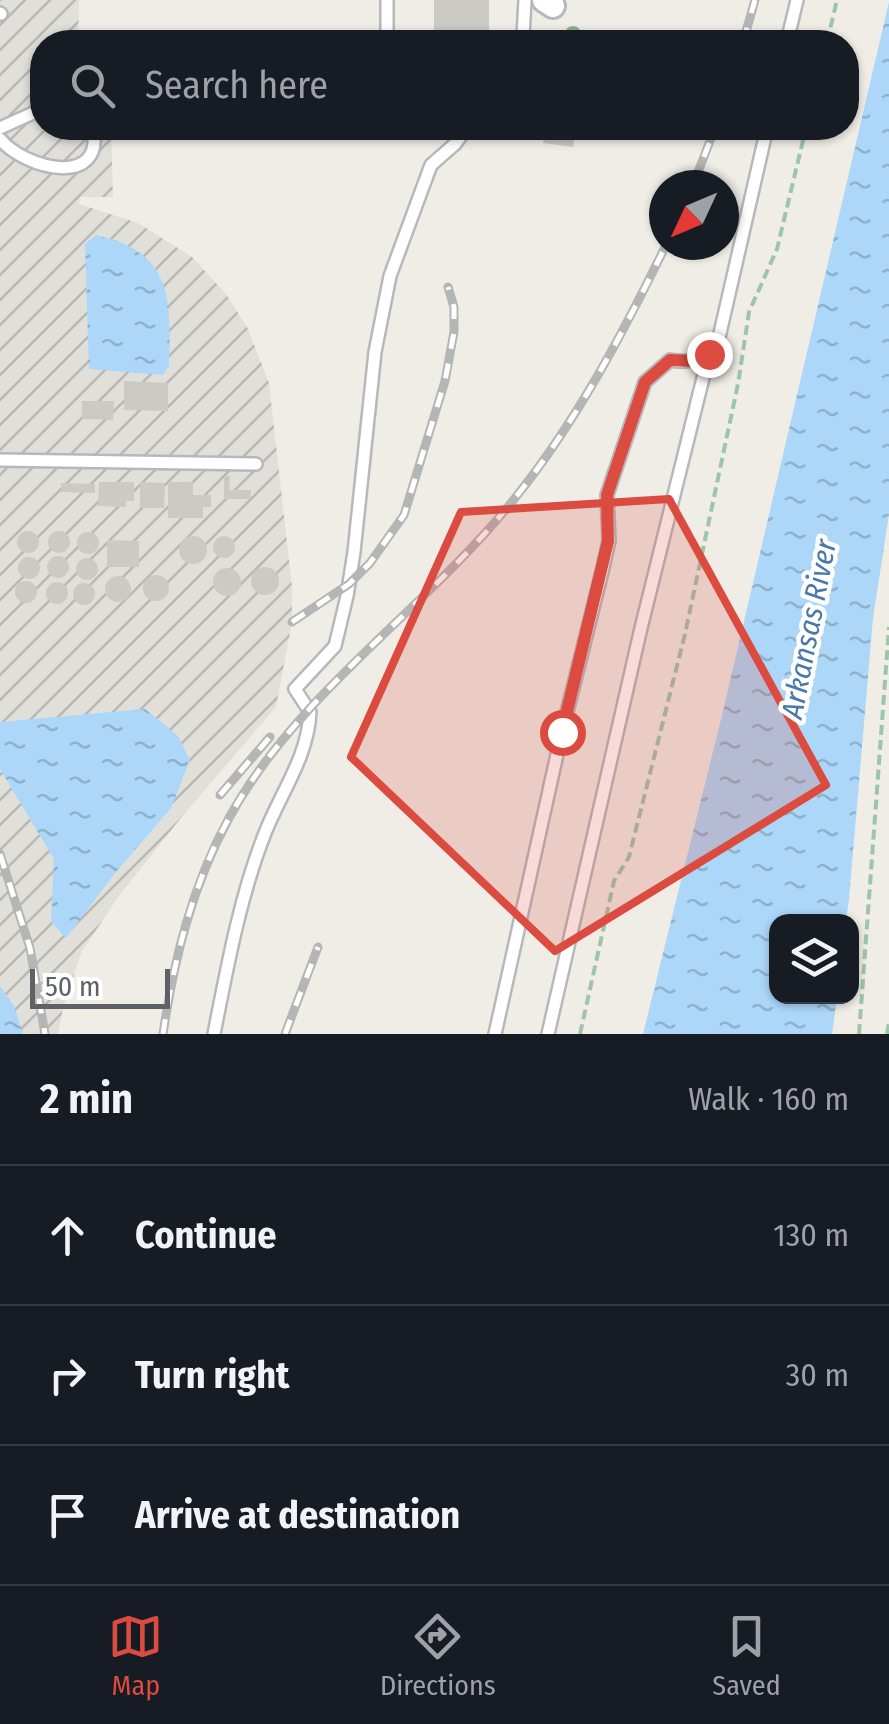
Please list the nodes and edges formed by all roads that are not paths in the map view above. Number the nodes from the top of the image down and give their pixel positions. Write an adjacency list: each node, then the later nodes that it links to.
1 (387, 0): 4 (lane)
2 (525, 0): 5 (lane)
3 (797, 0): 6 (lane)
4 (387, 30)
5 (521, 30)
6 (790, 30)
7 (30, 114): 8 (lane)
8 (0, 128)
9 (0, 139): 10 (lane)
10 (94, 140)
11 (459, 140): 16 (lane)
12 (764, 140): 13 (lane)
13 (709, 354): 17 (lane); 18 (lane)
14 (0, 460): 15 (lane)
15 (256, 464)
16 (214, 1034)
17 (494, 1034)
18 (548, 1034)

